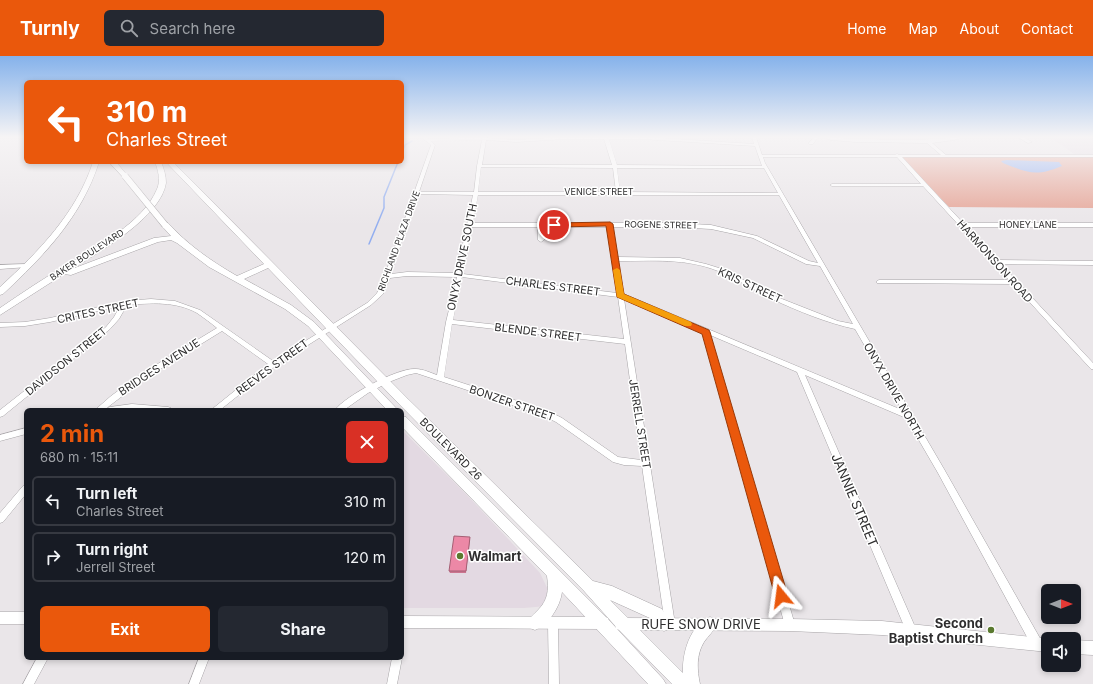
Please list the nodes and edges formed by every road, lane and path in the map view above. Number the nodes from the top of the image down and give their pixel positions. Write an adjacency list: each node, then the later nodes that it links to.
1 (94, 166): 29 (main road)
2 (116, 166): 23 (main road, bridge)
3 (160, 166): 36 (main road, BAKER BOULEVARD)
4 (174, 166): 27 (main road, BOULEVARD 26)
5 (425, 166): 15 (street, RICHLAND PLAZA DRIVE)
6 (479, 166): 13 (street, ONYX DRIVE SOUTH)
7 (615, 166): 14 (street)
8 (638, 166): 10 (street)
9 (908, 166): 12 (street, HARMONSON ROAD)
10 (765, 168): 16 (street, ONYX DRIVE NORTH)
11 (832, 185): 12 (street)
12 (925, 185): 20 (street, HARMONSON ROAD)
13 (476, 192): 14 (street, VENICE STREET); 15 (street, VENICE STREET); 18 (street, ONYX DRIVE SOUTH)
14 (618, 192): 16 (street, VENICE STREET)
15 (416, 193): 32 (street, RICHLAND PLAZA DRIVE)
16 (781, 194): 28 (street, ONYX DRIVE NORTH)
17 (610, 224): 19 (street, ROGENE STREET); 24 (street, JERRELL STREET); 28 (street, ROGENE STREET)
18 (469, 225): 19 (street, ROGENE STREET); 31 (street, ONYX DRIVE SOUTH)
19 (540, 225): 22 (street)
20 (963, 225): 21 (street, HONEY LANE); 25 (street, HARMONSON ROAD)
21 (1093, 225)
22 (541, 240)
23 (180, 241): 33 (main road); 36 (main road)
24 (615, 259): 38 (street, JERRELL STREET); 44 (street, KRIS STREET)
25 (997, 262): 26 (street); 35 (street, HARMONSON ROAD)
26 (1093, 263)
27 (270, 264): 33 (main road); 43 (main road, BOULEVARD 26)
28 (822, 265): 44 (street, ONYX DRIVE NORTH)
29 (26, 266): 30 (street); 37 (main road)
30 (0, 267)
31 (460, 275): 32 (street, CHARLES STREET); 38 (street, CHARLES STREET); 41 (street, ONYX DRIVE SOUTH)
32 (388, 276): 43 (street, RICHLAND PLAZA DRIVE)
33 (237, 279): 47 (main road)
34 (879, 282): 35 (street)
35 (1015, 282): 50 (street, HARMONSON ROAD)
36 (41, 285): 40 (main road, BAKER BOULEVARD)
37 (0, 292)
38 (620, 295): 46 (street, CHARLES STREET); 48 (street, JERRELL STREET)
39 (125, 303): 42 (street, CRITES STREET); 45 (street, CRITES STREET); 61 (street, DAVIDSON STREET)
40 (0, 312)
41 (449, 322): 48 (street, BLENDE STREET); 52 (street, ONYX DRIVE SOUTH)
42 (0, 325)
43 (330, 327): 47 (street, REEVES STREET); 53 (main road, BOULEVARD 26)
44 (858, 327): 62 (street, ONYX DRIVE NORTH)
45 (222, 328): 49 (street, CRITES STREET); 55 (street, BRIDGES AVENUE)
46 (706, 332): 51 (street, CHARLES STREET); 82 (street)
47 (320, 333): 49 (street, REEVES STREET); 54 (main road)
48 (627, 342): 66 (street, JERRELL STREET)
49 (273, 364): 58 (street, REEVES STREET)
50 (1093, 367)
51 (800, 372): 62 (street, CHARLES STREET); 83 (street, JANNIE STREET)
52 (440, 378): 53 (street, BONZER STREET); 66 (street, BONZER STREET)
53 (384, 382): 54 (street, BONZER STREET); 67 (main road, BOULEVARD 26)
54 (371, 388): 59 (street, BONZER STREET); 60 (main road)
55 (101, 408)
56 (125, 408): 57 (street)
57 (144, 408)
58 (218, 408)
59 (342, 408)
60 (391, 408)
61 (0, 414)
62 (909, 416): 84 (street, ONYX DRIVE NORTH)
63 (404, 422): 68 (main road, BOULEVARD 26)
64 (24, 432): 65 (street)
65 (0, 438)
66 (646, 463): 80 (street, JERRELL STREET)
67 (479, 477): 68 (main road); 72 (main road, BOULEVARD 26)
68 (467, 485): 71 (main road, BOULEVARD 26)
69 (24, 490): 70 (street)
70 (0, 519)
71 (553, 574): 76 (main road); 78 (main road, BOULEVARD 26)
72 (589, 586): 79 (main road, BOULEVARD 26); 80 (main road)
73 (0, 618): 74 (main road)
74 (24, 618)
75 (404, 623): 76 (main road, RUFE SNOW DRIVE)
76 (535, 623): 77 (main road, RUFE SNOW DRIVE)
77 (554, 623): 78 (main road, RUFE SNOW DRIVE); 94 (street)
78 (602, 624): 79 (main road, RUFE SNOW DRIVE); 95 (main road, BOULEVARD 26)
79 (623, 624): 80 (main road, RUFE SNOW DRIVE); 96 (main road, BOULEVARD 26)
80 (667, 624): 81 (main road, RUFE SNOW DRIVE)
81 (710, 624): 82 (main road, RUFE SNOW DRIVE); 97 (main road)
82 (790, 625): 83 (main road, RUFE SNOW DRIVE)
83 (910, 629): 85 (main road, RUFE SNOW DRIVE)
84 (1041, 641)
85 (1041, 644)
86 (1081, 647): 87 (main road)
87 (1093, 648)
88 (42, 660): 91 (street)
89 (203, 660): 92 (street)
90 (397, 660): 93 (street)
91 (28, 684)
92 (194, 684)
93 (392, 684)
94 (554, 684)
95 (658, 684)
96 (683, 684)
97 (692, 684)

